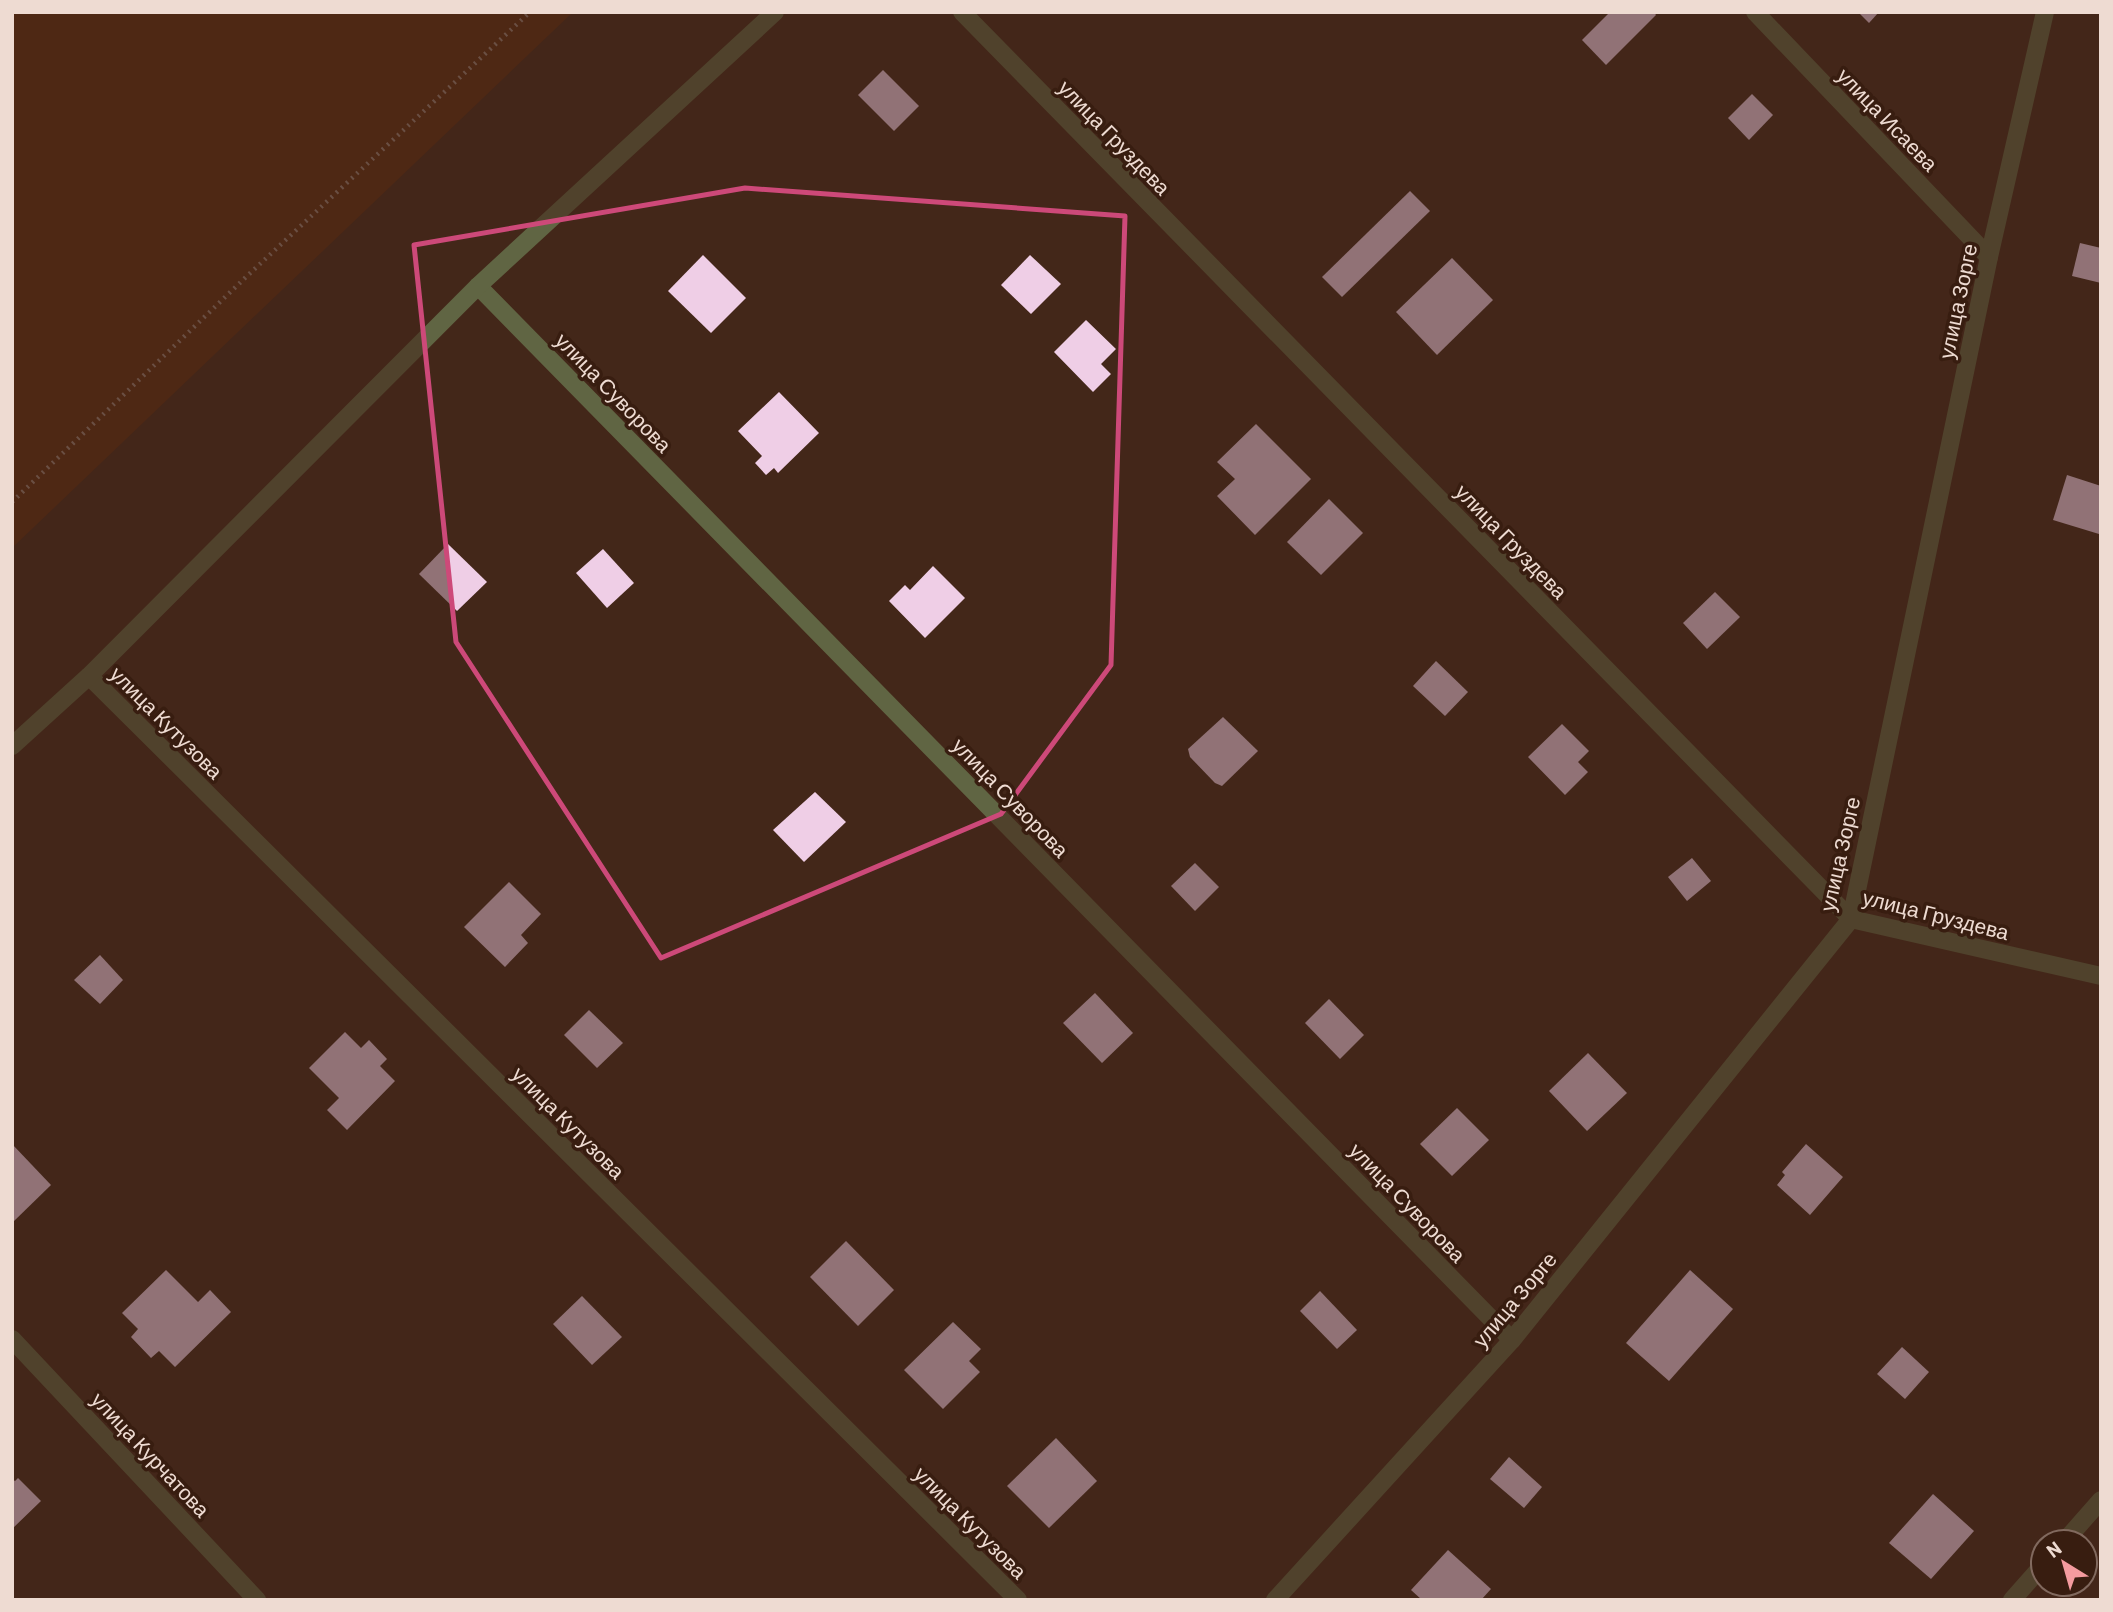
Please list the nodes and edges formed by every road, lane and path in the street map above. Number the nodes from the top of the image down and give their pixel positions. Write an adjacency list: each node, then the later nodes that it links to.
1 (530, 12): 8 (path)
2 (775, 12): 7 (street)
3 (962, 12): 11 (street, улица Груздева)
4 (1755, 12): 6 (street, улица Исаева)
5 (2045, 12): 6 (street, улица Зорге)
6 (1989, 257): 11 (street, улица Зорге)
7 (478, 286): 9 (street); 14 (street, улица Суворова)
8 (12, 502)
9 (89, 677): 10 (street); 19 (street, улица Кутузова)
10 (12, 746)
11 (1851, 919): 12 (street, улица Груздева); 14 (street, улица Зорге)
12 (2101, 976)
13 (12, 1339): 18 (street, улица Курчатова)
14 (1512, 1340): 20 (street, улица Зорге)
15 (2101, 1500): 16 (street)
16 (2076, 1528)
17 (2029, 1581): 21 (street)
18 (257, 1600)
19 (1018, 1600)
20 (1275, 1600)
21 (2012, 1600)

